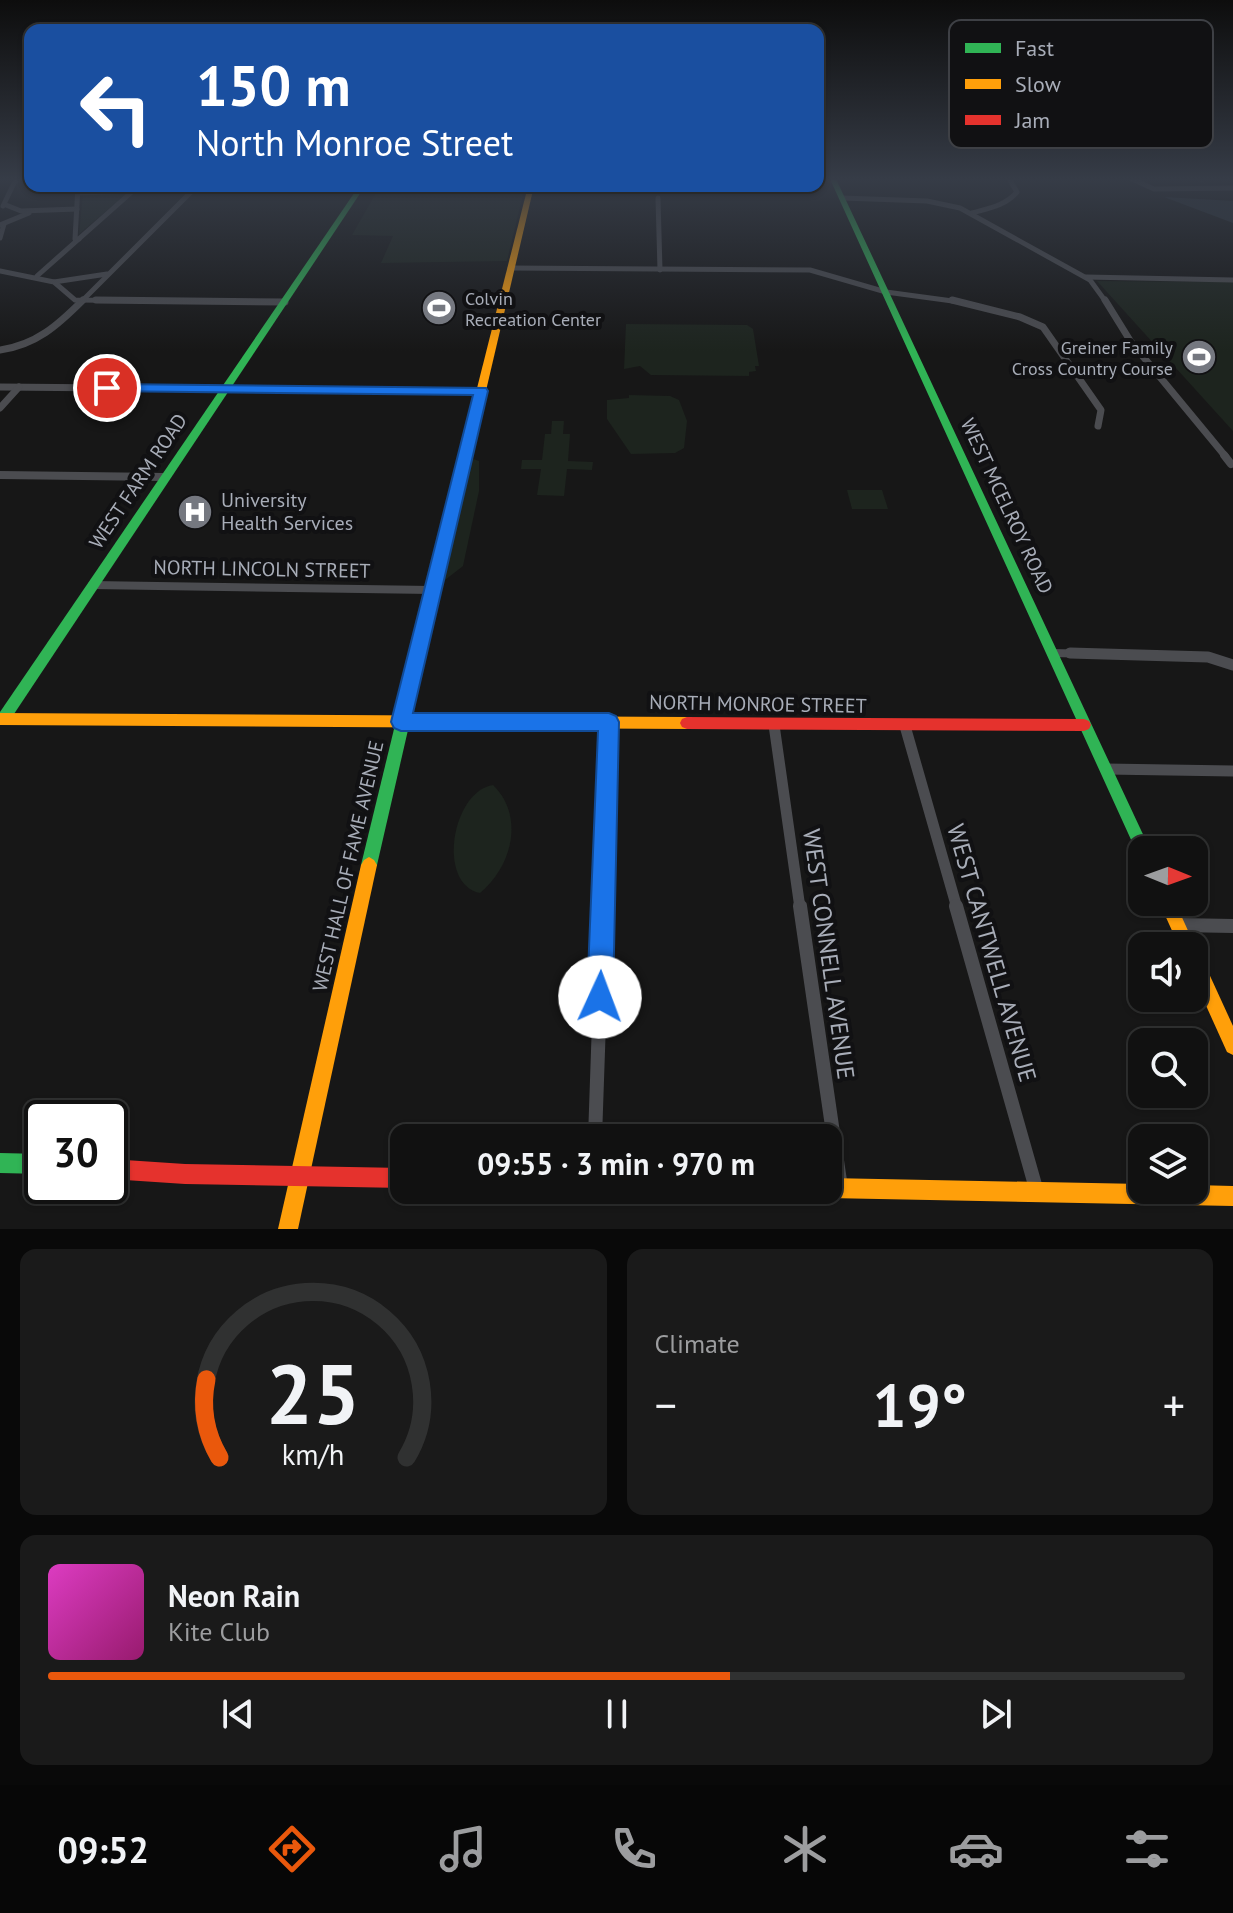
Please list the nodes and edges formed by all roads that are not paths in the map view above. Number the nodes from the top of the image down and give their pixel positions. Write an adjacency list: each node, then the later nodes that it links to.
1 (75, 236): 9 (street)
2 (82, 236): 9 (street)
3 (146, 236): 13 (street)
4 (329, 236): 21 (street, WEST FARM ROAD)
5 (518, 236): 10 (street, WEST HALL OF FAME AVENUE)
6 (659, 236): 11 (street)
7 (860, 236): 18 (street, WEST MCELROY ROAD)
8 (1014, 236): 15 (street)
9 (79, 239): 14 (street)
10 (510, 268): 11 (street); 27 (street, WEST HALL OF FAME AVENUE)
11 (660, 270): 18 (street)
12 (0, 271): 14 (street)
13 (107, 274): 17 (street); 20 (street)
14 (37, 276): 17 (street)
15 (1086, 277): 16 (street); 30 (street)
16 (1233, 280)
17 (54, 282): 19 (street)
18 (886, 292): 29 (street); 35 (street, WEST MCELROY ROAD)
19 (70, 299): 20 (street); 22 (street)
20 (82, 301): 21 (street); 22 (street)
21 (285, 302): 26 (street, WEST FARM ROAD)
22 (63, 319): 23 (street)
23 (0, 350)
24 (0, 387): 25 (street)
25 (19, 387): 26 (street); 28 (street)
26 (226, 388): 27 (street); 32 (street, WEST FARM ROAD)
27 (481, 391): 34 (street, WEST HALL OF FAME AVENUE)
28 (0, 408)
29 (1098, 426)
30 (1231, 464)
31 (0, 475): 32 (street)
32 (164, 477): 33 (street, WEST FARM ROAD)
33 (92, 585): 34 (street, NORTH LINCOLN STREET); 37 (street, WEST FARM ROAD)
34 (432, 590): 38 (street, WEST HALL OF FAME AVENUE)
35 (1051, 653): 36 (street); 41 (street, WEST MCELROY ROAD)
36 (1233, 665)
37 (1, 719): 38 (street, NORTH MONROE STREET)
38 (401, 722): 39 (street, NORTH MONROE STREET); 57 (street, WEST HALL OF FAME AVENUE)
39 (609, 722): 40 (street, NORTH MONROE STREET); 52 (street)
40 (774, 725): 42 (street, NORTH MONROE STREET); 53 (street, WEST CONNELL AVENUE)
41 (1084, 725): 42 (street, NORTH MONROE STREET); 43 (street, WEST MCELROY ROAD)
42 (905, 726): 60 (street, WEST CANTWELL AVENUE)
43 (1106, 769): 44 (street); 45 (street, WEST MCELROY ROAD)
44 (1233, 771)
45 (1137, 836)
46 (1174, 916): 47 (street)
47 (1178, 925): 48 (street); 49 (street)
48 (1233, 926)
49 (1181, 932)
50 (1208, 991): 51 (street)
51 (1233, 1046)
52 (595, 1124)
53 (827, 1124)
54 (0, 1163): 55 (street)
55 (24, 1164)
56 (128, 1170): 57 (street)
57 (299, 1175): 58 (street); 62 (street, WEST HALL OF FAME AVENUE)
58 (390, 1178)
59 (842, 1188): 60 (street)
60 (1037, 1192): 61 (street)
61 (1233, 1196)
62 (288, 1229)

